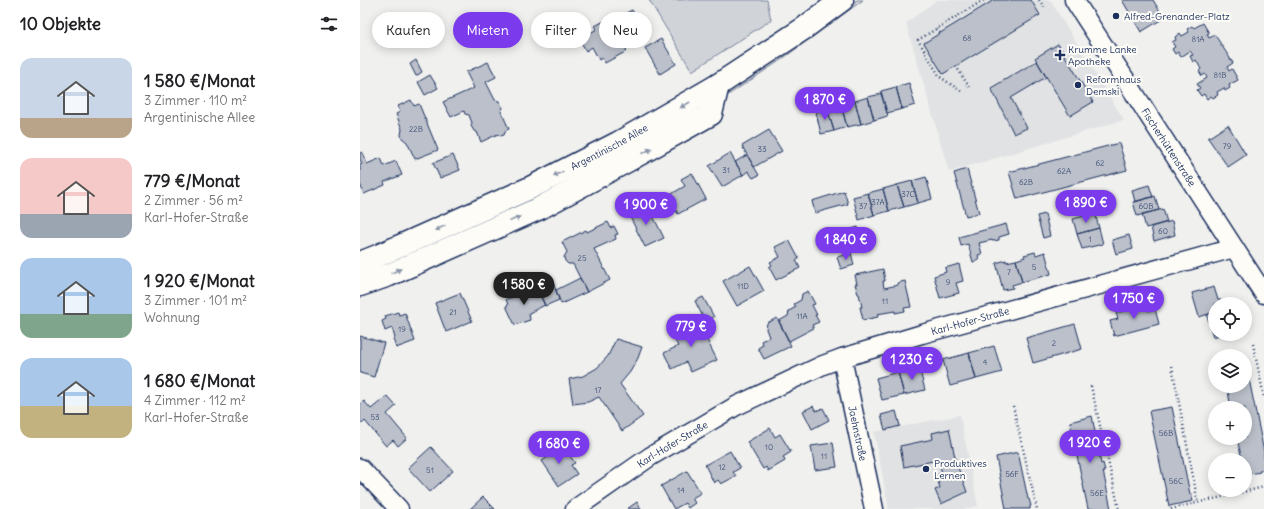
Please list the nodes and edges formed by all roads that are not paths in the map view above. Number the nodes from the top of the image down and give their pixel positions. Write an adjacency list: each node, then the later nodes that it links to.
1 (842, 0): 3 (main road, Argentinische Allee)
2 (1074, 0): 4 (street, Fischerhüttenstraße)
3 (718, 86): 5 (main road, Argentinische Allee, one-way to 5); 6 (main road, Argentinische Allee, one-way to 3)
4 (1234, 248): 7 (street, Fischerhüttenstraße); 8 (street, Karl-Hofer-Straße)
5 (360, 262)
6 (360, 285)
7 (1264, 294)
8 (842, 358): 11 (street, Karl-Hofer-Straße); 12 (street, Jaehnstraße)
9 (360, 468): 10 (street)
10 (399, 509)
11 (575, 509)
12 (874, 509)

